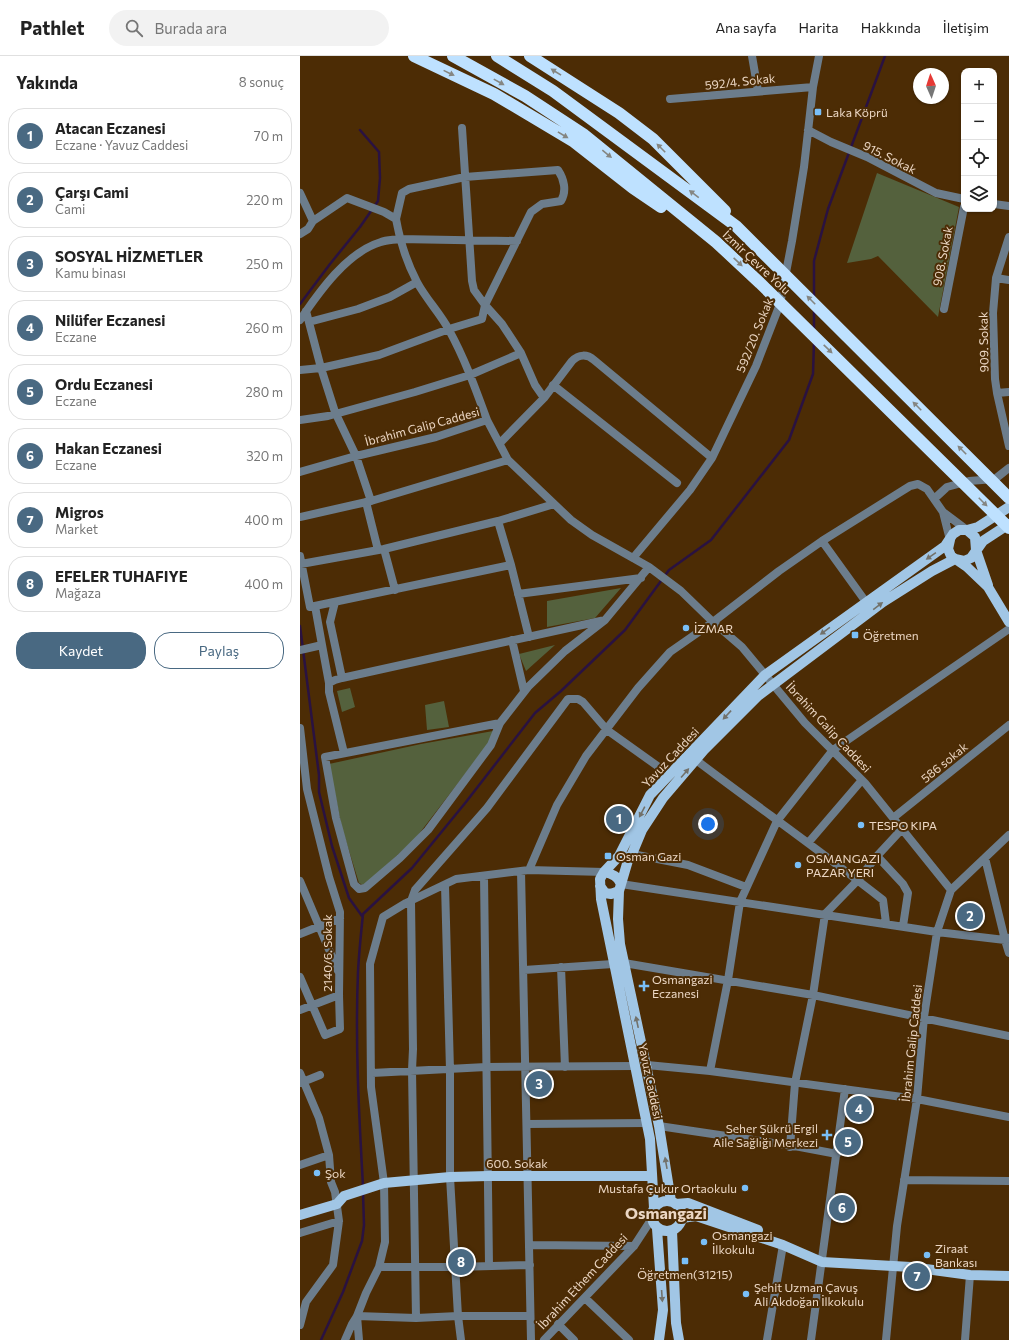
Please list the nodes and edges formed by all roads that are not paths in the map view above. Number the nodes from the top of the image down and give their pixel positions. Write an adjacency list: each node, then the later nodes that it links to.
1 (414, 56): 26 (highway, one-way to 26)
2 (453, 56): 26 (highway, İzmir Çevre Yolu, one-way to 26)
3 (497, 56): 20 (highway, İzmir Çevre Yolu, one-way to 3)
4 (530, 56): 20 (highway, one-way to 4)
5 (752, 56): 8 (street)
6 (819, 56): 7 (street, 592/20. Sokak)
7 (813, 87): 8 (street, 592/4. Sokak); 11 (street, 592/20. Sokak)
8 (758, 91): 9 (street, 592/4. Sokak)
9 (670, 99)
10 (462, 128): 12 (street)
11 (808, 130): 14 (street, 915. Sokak); 50 (street, 592/20. Sokak)
12 (465, 177): 18 (street); 24 (street); 25 (street)
13 (300, 193): 19 (street)
14 (961, 199)
15 (997, 204): 16 (street)
16 (1009, 206)
17 (963, 212): 31 (street, 908. Sokak)
18 (396, 219): 19 (street); 23 (street)
19 (313, 221): 21 (street)
20 (736, 226): 55 (highway, İzmir Çevre Yolu, one-way to 20)
21 (300, 234)
22 (1009, 237): 27 (street, 909. Sokak)
23 (399, 239): 24 (street); 29 (street); 32 (street)
24 (470, 240): 25 (street); 30 (street)
25 (517, 241): 30 (street)
26 (716, 242): 64 (highway, İzmir Çevre Yolu, one-way to 64)
27 (996, 278): 28 (street); 42 (street, 909. Sokak)
28 (1009, 280)
29 (417, 282): 34 (street); 35 (street)
30 (485, 305): 35 (street); 36 (street)
31 (944, 309)
32 (306, 311): 33 (street); 34 (street)
33 (300, 320)
34 (310, 322): 37 (street)
35 (449, 329): 37 (street); 39 (street)
36 (521, 353): 39 (street); 43 (street)
37 (321, 368): 38 (street); 44 (street)
38 (300, 370)
39 (470, 374): 44 (street); 46 (street)
40 (553, 385): 43 (street); 50 (street); 54 (street)
41 (1009, 392): 42 (street)
42 (997, 393): 48 (street, 909. Sokak)
43 (544, 398): 47 (street)
44 (336, 414): 45 (street); 49 (street)
45 (300, 420)
46 (487, 420): 47 (street, İbrahim Galip Caddesi); 49 (street, İbrahim Galip Caddesi)
47 (500, 443): 51 (street, İbrahim Galip Caddesi)
48 (1009, 446)
49 (356, 456): 53 (street, İbrahim Galip Caddesi); 57 (street)
50 (712, 458): 70 (street, 592/20. Sokak)
51 (508, 460): 57 (street); 58 (street, İbrahim Galip Caddesi)
52 (1009, 468): 56 (street)
53 (300, 472)
54 (677, 483)
55 (1009, 498)
56 (934, 499): 60 (street); 67 (street)
57 (368, 501): 61 (street); 68 (street)
58 (554, 504): 62 (street); 70 (street, İbrahim Galip Caddesi)
59 (1009, 507): 65 (main road, Yavuz Caddesi)
60 (943, 512): 65 (street); 66 (street)
61 (300, 517)
62 (498, 520): 68 (street); 73 (street)
63 (1009, 524): 69 (main road, Yavuz Caddesi)
64 (1009, 528)
65 (967, 530): 66 (main road, Yavuz Caddesi); 69 (main road)
66 (950, 540): 71 (main road); 80 (main road, Yavuz Caddesi, one-way to 80)
67 (822, 541): 80 (street); 83 (street)
68 (381, 549): 72 (street); 77 (street)
69 (976, 550): 71 (main road, Yavuz Caddesi); 76 (main road)
70 (633, 558): 74 (street, İbrahim Galip Caddesi)
71 (955, 559): 76 (main road); 93 (main road, Yavuz Caddesi, one-way to 71)
72 (301, 560): 81 (street)
73 (511, 565): 77 (street); 78 (street)
74 (649, 567): 75 (street); 83 (street, İbrahim Galip Caddesi)
75 (641, 578): 78 (street); 82 (street)
76 (988, 587): 84 (main road)
77 (395, 590): 79 (street)
78 (518, 594): 86 (street)
79 (335, 602): 81 (street); 91 (street)
80 (866, 602): 90 (main road, Yavuz Caddesi, one-way to 90)
81 (315, 606): 88 (street)
82 (605, 620): 86 (street); 94 (street)
83 (713, 622): 90 (street, İbrahim Galip Caddesi); 98 (street)
84 (1009, 622)
85 (1009, 629): 99 (street)
86 (529, 636): 87 (street)
87 (512, 640): 91 (street); 94 (street)
88 (322, 645): 89 (street); 92 (street)
89 (300, 650)
90 (765, 675): 93 (street, İbrahim Galip Caddesi); 102 (main road, Yavuz Caddesi, one-way to 102)
91 (342, 678): 92 (street)
92 (329, 684): 100 (street)
93 (773, 685): 99 (street, İbrahim Galip Caddesi); 101 (main road, Yavuz Caddesi)
94 (524, 691): 95 (street)
95 (500, 723): 100 (street); 100 (street)
96 (1009, 725): 104 (street, 586 sokak)
97 (300, 728): 125 (street, 2140/6. Sokak)
98 (607, 730): 102 (street); 112 (street); 122 (street)
99 (832, 750): 103 (street, İbrahim Galip Caddesi); 105 (street)
100 (344, 753)
101 (696, 760): 105 (street); 109 (main road, Yavuz Caddesi, one-way to 101)
102 (670, 775): 113 (main road, Yavuz Caddesi, one-way to 113)
103 (862, 780): 104 (street, İbrahim Galip Caddesi); 108 (street)
104 (893, 818): 106 (street, İbrahim Galip Caddesi)
105 (777, 821): 108 (street); 119 (street)
106 (902, 829): 110 (street); 121 (street, İbrahim Galip Caddesi)
107 (1009, 835): 111 (street)
108 (808, 843): 115 (street)
109 (632, 854): 119 (street); 120 (main road, Yavuz Caddesi)
110 (877, 856): 115 (street); 128 (street)
111 (985, 858): 121 (street); 131 (street)
112 (525, 870): 113 (street); 114 (street); 136 (street)
113 (604, 872): 118 (main road, Yavuz Caddesi); 120 (main road)
114 (484, 876): 117 (street); 148 (street)
115 (858, 880): 124 (street); 126 (street)
116 (300, 881): 127 (street)
117 (445, 884): 122 (street); 151 (street)
118 (600, 886): 120 (main road); 134 (main road, Yavuz Caddesi)
119 (746, 887): 123 (street)
120 (620, 888): 123 (street); 133 (main road, Yavuz Caddesi)
121 (951, 890): 129 (street, İbrahim Galip Caddesi)
122 (411, 901): 150 (street); 154 (street)
123 (740, 902): 124 (street); 139 (street)
124 (825, 914): 126 (street); 141 (street)
125 (340, 918): 127 (street); 137 (street, 2140/6. Sokak)
126 (886, 924): 128 (street)
127 (319, 926): 130 (street); 137 (street)
128 (903, 926): 129 (street)
129 (937, 932): 131 (street); 144 (street, İbrahim Galip Caddesi)
130 (300, 934)
131 (1007, 939): 132 (street)
132 (1009, 952)
133 (624, 963): 139 (street); 155 (main road, Yavuz Caddesi, one-way to 133)
134 (613, 964): 135 (street); 146 (main road, Yavuz Caddesi)
135 (561, 967): 136 (street); 147 (street)
136 (524, 970): 149 (street)
137 (340, 975): 140 (street, 2140/6. Sokak)
138 (300, 977): 142 (street, 2140/6. Sokak)
139 (728, 980): 141 (street); 152 (street)
140 (339, 995): 142 (street); 142 (street, 2140/6. Sokak)
141 (813, 995): 144 (street); 158 (street)
142 (312, 1005): 143 (street)
143 (300, 1010)
144 (924, 1017): 145 (street); 160 (street, İbrahim Galip Caddesi)
145 (1009, 1036)
146 (635, 1066): 147 (street); 162 (main road, Yavuz Caddesi)
147 (565, 1067): 149 (street)
148 (486, 1068): 149 (street); 151 (street); 169 (street)
149 (526, 1068): 163 (street)
150 (412, 1070): 151 (street); 154 (street); 173 (street)
151 (450, 1070): 172 (street)
152 (710, 1071): 155 (street); 158 (street)
153 (300, 1073): 157 (street)
154 (372, 1073): 176 (street)
155 (648, 1074): 164 (main road, Yavuz Caddesi)
156 (320, 1075): 157 (street)
157 (302, 1082): 167 (street)
158 (795, 1083): 159 (street); 165 (street)
159 (845, 1089): 160 (street); 166 (street)
160 (917, 1099): 161 (street); 174 (street, İbrahim Galip Caddesi)
161 (1009, 1116)
162 (647, 1123): 163 (street); 171 (main road, Yavuz Caddesi)
163 (527, 1124): 170 (street)
164 (659, 1126): 165 (street); 177 (main road, Yavuz Caddesi, one-way to 164)
165 (790, 1147): 166 (street)
166 (837, 1154): 190 (street)
167 (329, 1155): 168 (street); 178 (street)
168 (300, 1165)
169 (488, 1176): 170 (main road, 600. Sokak); 172 (main road, 600. Sokak); 191 (street)
170 (528, 1176): 171 (main road, 600. Sokak); 188 (street)
171 (652, 1176): 179 (main road, Yavuz Caddesi)
172 (450, 1177): 173 (main road, 600. Sokak); 196 (street)
173 (413, 1180): 176 (main road, 600. Sokak); 195 (street)
174 (904, 1180): 175 (street); 193 (street, İbrahim Galip Caddesi)
175 (1009, 1181)
176 (382, 1184): 178 (main road, 600. Sokak); 194 (street)
177 (673, 1202): 179 (main road); 181 (main road); 187 (main road)
178 (337, 1204): 180 (main road); 183 (street)
179 (654, 1208): 182 (main road)
180 (300, 1215)
181 (682, 1218): 185 (main road); 187 (main road)
182 (651, 1220): 184 (main road); 189 (street, İbrahim Ethem Caddesi)
183 (339, 1221): 186 (street); 200 (street)
184 (657, 1229): 185 (main road); 215 (main road, one-way to 215)
185 (672, 1231): 207 (main road)
186 (300, 1234)
187 (783, 1244): 190 (main road); 217 (street)
188 (530, 1245): 189 (street); 192 (street)
189 (634, 1246): 199 (street, İbrahim Ethem Caddesi)
190 (822, 1262): 193 (main road); 218 (street)
191 (489, 1265): 192 (street); 196 (street)
192 (530, 1265): 203 (street)
193 (893, 1266): 197 (main road); 219 (street, İbrahim Galip Caddesi)
194 (379, 1267): 195 (street); 201 (street)
195 (415, 1267): 196 (street); 204 (street)
196 (456, 1267): 202 (street)
197 (970, 1275): 198 (main road); 220 (street)
198 (1009, 1276)
199 (585, 1298): 205 (street, İbrahim Ethem Caddesi); 214 (street)
200 (303, 1303): 206 (street)
201 (357, 1316): 204 (street); 208 (street); 209 (street)
202 (458, 1316): 203 (street); 204 (street); 210 (street)
203 (530, 1316): 211 (street)
204 (416, 1318)
205 (558, 1324): 212 (street, İbrahim Ethem Caddesi); 213 (street)
206 (300, 1325)
207 (678, 1336): 216 (street)
208 (345, 1340)
209 (359, 1340)
210 (461, 1340)
211 (531, 1340)
212 (544, 1340)
213 (574, 1340)
214 (629, 1340)
215 (659, 1340)
216 (685, 1340)
217 (767, 1340)
218 (811, 1340)
219 (886, 1340)
220 (965, 1340)

